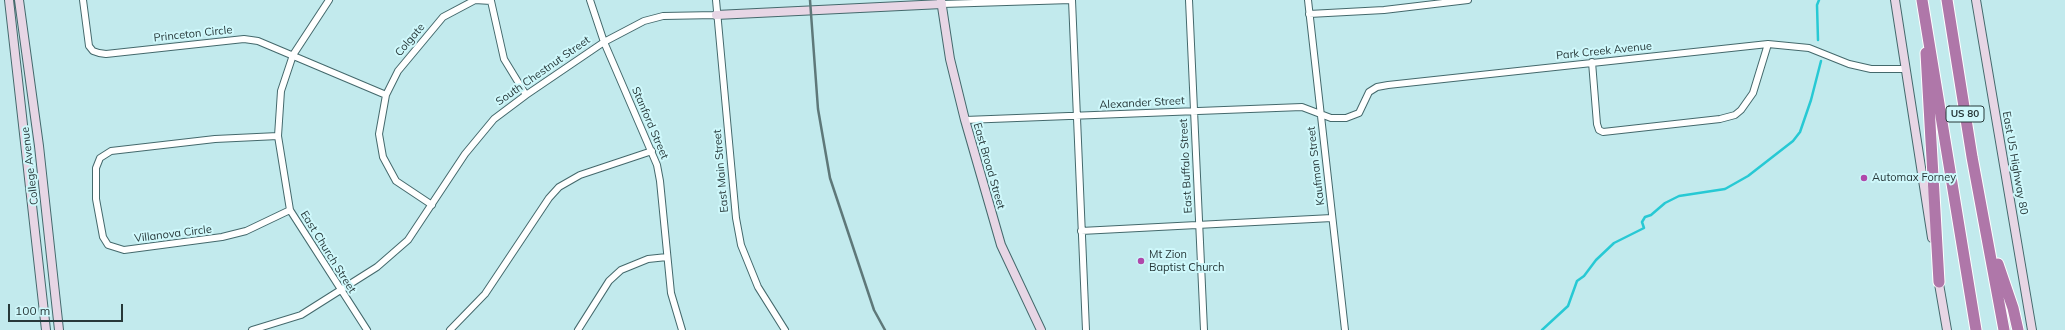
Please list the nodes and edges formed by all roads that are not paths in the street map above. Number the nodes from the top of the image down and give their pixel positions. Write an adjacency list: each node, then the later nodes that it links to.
1 (9, 0): 41 (main road, College Avenue)
2 (19, 0): 42 (main road, College Avenue)
3 (83, 0): 21 (street, Princeton Circle)
4 (329, 0): 21 (street, East Church Street)
5 (590, 0): 19 (street, Stanford Street)
6 (716, 0): 17 (street, East Main Street)
7 (1071, 0): 15 (street); 28 (street)
8 (1188, 0): 26 (street, East Buffalo Street)
9 (1308, 0): 16 (street, Kaufman Street)
10 (1468, 0): 16 (street)
11 (1895, 0): 23 (main road)
12 (1922, 0): 18 (highway, US 80)
13 (1947, 0): 36 (highway, US 80)
14 (1976, 0): 57 (main road, East US Highway 80)
15 (942, 2): 17 (main road, South Chestnut Street); 29 (main road, East Broad Street)
16 (1309, 14): 27 (street, Kaufman Street)
17 (716, 15): 19 (street, South Chestnut Street); 48 (street, East Main Street)
18 (1927, 33): 39 (highway); 54 (highway, US 80)
19 (604, 42): 25 (street, South Chestnut Street); 31 (street, Stanford Street)
20 (1768, 44): 22 (street, Park Creek Avenue); 22 (street); 23 (street, Park Creek Avenue)
21 (293, 55): 24 (street, Princeton Circle); 30 (street, East Church Street)
22 (1592, 62): 27 (street, Park Creek Avenue)
23 (1905, 69): 39 (main road)
24 (386, 95): 25 (street, Colgate); 32 (street, Colgate)
25 (526, 95): 32 (street, South Chestnut Street)
26 (1192, 110): 27 (street, Alexander Street); 28 (street, Alexander Street); 35 (street, East Buffalo Street)
27 (1319, 112): 34 (street, Kaufman Street)
28 (1076, 116): 29 (street, Alexander Street); 37 (street)
29 (965, 120): 49 (main road, East Broad Street)
30 (278, 136): 33 (street, East Church Street); 33 (street, Villanova Circle)
31 (652, 151): 38 (street, Stanford Street); 45 (street)
32 (432, 205): 40 (street, South Chestnut Street)
33 (290, 210): 40 (street, East Church Street)
34 (1332, 218): 35 (street); 52 (street, Kaufman Street)
35 (1199, 226): 37 (street); 51 (street, East Buffalo Street)
36 (1985, 227): 55 (highway, US 80); 56 (highway)
37 (1081, 231): 50 (street)
38 (667, 257): 46 (street); 47 (street, Stanford Street)
39 (1939, 282): 53 (main road)
40 (341, 290): 43 (street, South Chestnut Street); 44 (street, East Church Street)
41 (46, 330)
42 (59, 330)
43 (252, 330)
44 (367, 330)
45 (450, 330)
46 (578, 330)
47 (682, 330)
48 (785, 330)
49 (1041, 330)
50 (1086, 330)
51 (1204, 330)
52 (1345, 330)
53 (1947, 330)
54 (1976, 330)
55 (2004, 330)
56 (2018, 330)
57 (2032, 330)

